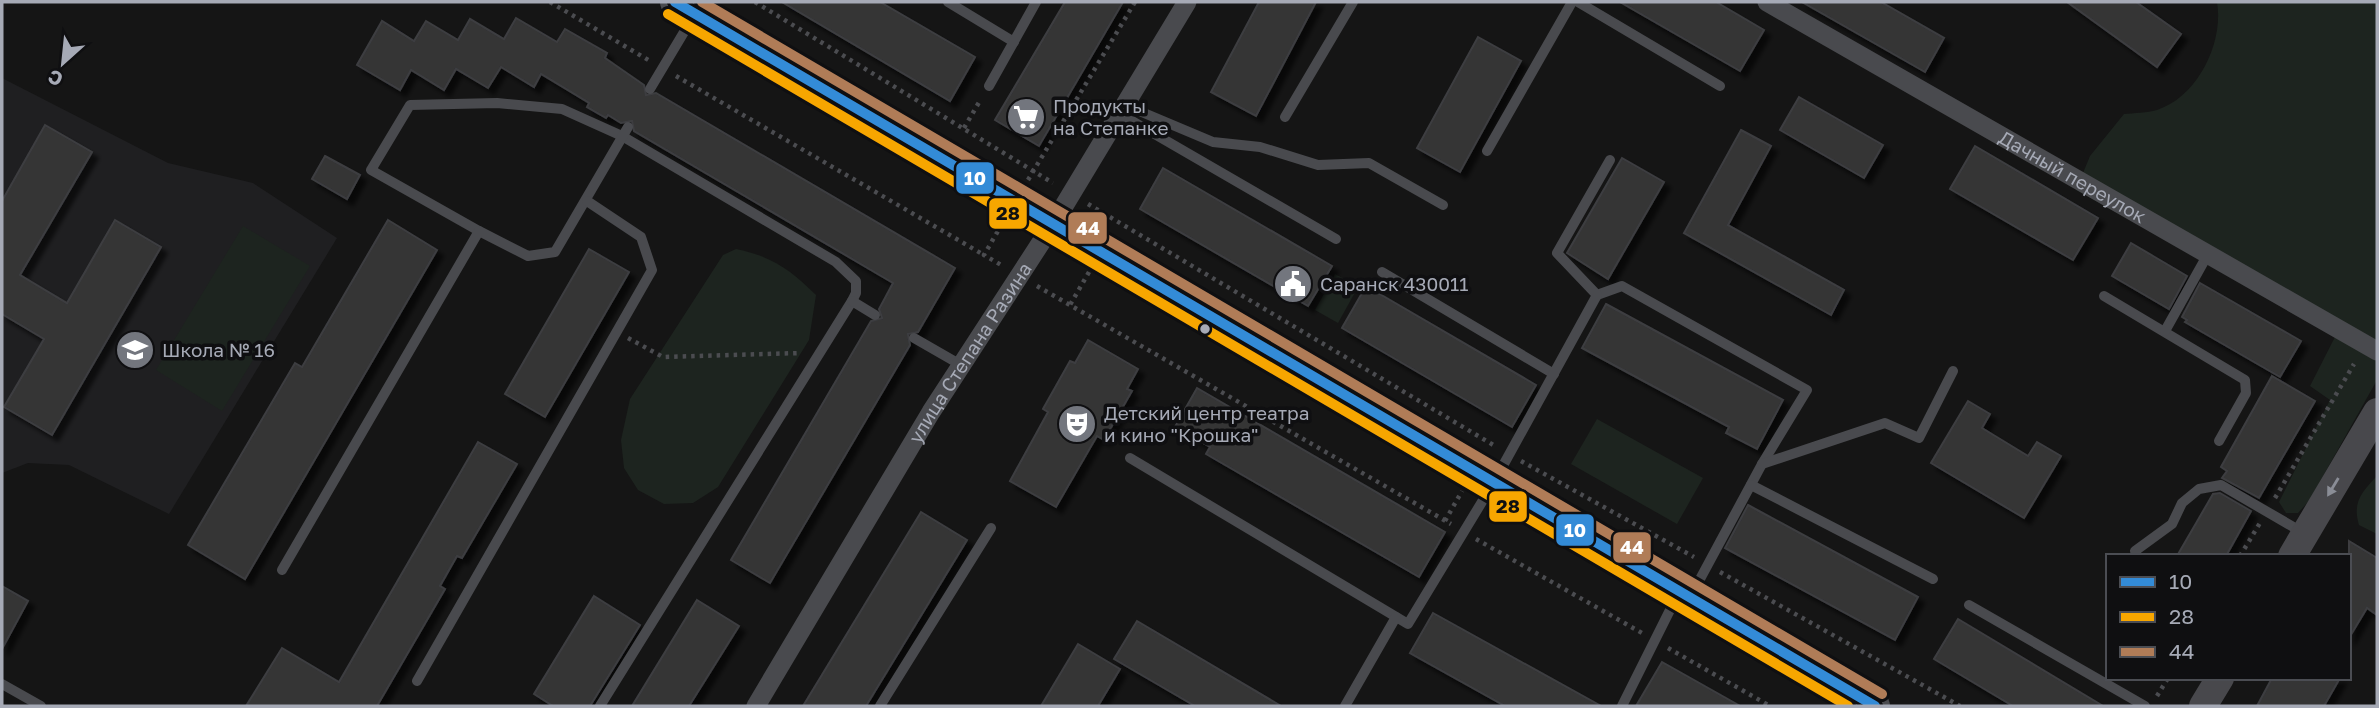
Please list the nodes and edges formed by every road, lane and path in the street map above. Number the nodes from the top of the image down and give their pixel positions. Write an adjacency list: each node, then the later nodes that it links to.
1 (550, 2): 13 (path)
2 (755, 2): 19 (path)
3 (948, 2): 12 (lane)
4 (1037, 2): 12 (lane)
5 (1135, 2): 23 (path)
6 (1187, 2): 17 (street, улица Степана Разина)
7 (1353, 2): 18 (lane)
8 (1572, 2): 21 (lane)
9 (1578, 2): 15 (lane)
10 (1767, 2): 32 (street, Дачный переулок)
11 (691, 7): 13 (lane); 28 (main road)
12 (1014, 42): 14 (lane)
13 (662, 68): 16 (lane); 33 (path)
14 (989, 86): 19 (path)
15 (1720, 86)
16 (650, 89)
17 (1122, 110): 24 (street, улица Степана Разина); 26 (lane); 30 (lane)
18 (1285, 117)
19 (964, 128): 23 (path)
20 (625, 132): 25 (lane); 29 (lane); 37 (lane)
21 (1487, 151)
22 (1610, 160): 35 (lane)
23 (1034, 171): 24 (path)
24 (1072, 194): 27 (path); 28 (street, улица Степана Разина)
25 (587, 201): 29 (lane); 40 (lane)
26 (1443, 205)
27 (1118, 223): 31 (path); 50 (path)
28 (1054, 224): 31 (main road); 45 (street, улица Степана Разина)
29 (479, 231): 62 (lane)
30 (1336, 239)
31 (1101, 251): 53 (main road); 57 (path)
32 (2208, 254): 39 (lane); 42 (street, Дачный переулок)
33 (984, 255)
34 (1382, 272): 47 (lane)
35 (1597, 295): 47 (lane); 52 (lane)
36 (2104, 296): 39 (lane)
37 (852, 301): 38 (lane); 43 (lane)
38 (875, 315)
39 (2165, 331): 49 (lane)
40 (616, 332): 43 (path); 70 (lane)
41 (915, 338): 45 (lane)
42 (2377, 351)
43 (819, 353): 73 (lane)
44 (2354, 364): 55 (path)
45 (961, 365): 74 (street, улица Степана Разина)
46 (1952, 371): 52 (lane)
47 (1554, 374): 50 (lane)
48 (2377, 412): 58 (main road, one-way to 58)
49 (2219, 441)
50 (1510, 454): 53 (lane); 61 (path)
51 (1130, 458): 66 (lane)
52 (1762, 464): 54 (lane)
53 (1494, 482): 57 (lane); 64 (main road)
54 (1751, 485): 61 (lane); 63 (lane)
55 (2267, 512): 58 (lane); 59 (lane); 60 (path)
56 (991, 528): 75 (lane)
57 (1464, 532): 66 (lane); 67 (path)
58 (2299, 545)
59 (2135, 551)
60 (2242, 554)
61 (1707, 564): 64 (lane); 80 (path)
62 (282, 570)
63 (1933, 579)
64 (1685, 595): 67 (lane); 79 (main road)
65 (1969, 605): 81 (lane)
66 (1396, 617): 76 (lane)
67 (1655, 640): 77 (lane); 78 (path)
68 (2167, 680): 82 (path)
69 (2219, 680): 83 (main road)
70 (417, 681)
71 (2, 684): 72 (lane)
72 (41, 706)
73 (600, 706)
74 (756, 706)
75 (880, 706)
76 (1345, 706)
77 (1622, 706)
78 (1770, 706)
79 (1875, 706)
80 (1960, 706)
81 (2145, 706)
82 (2151, 706)
83 (2203, 706)

